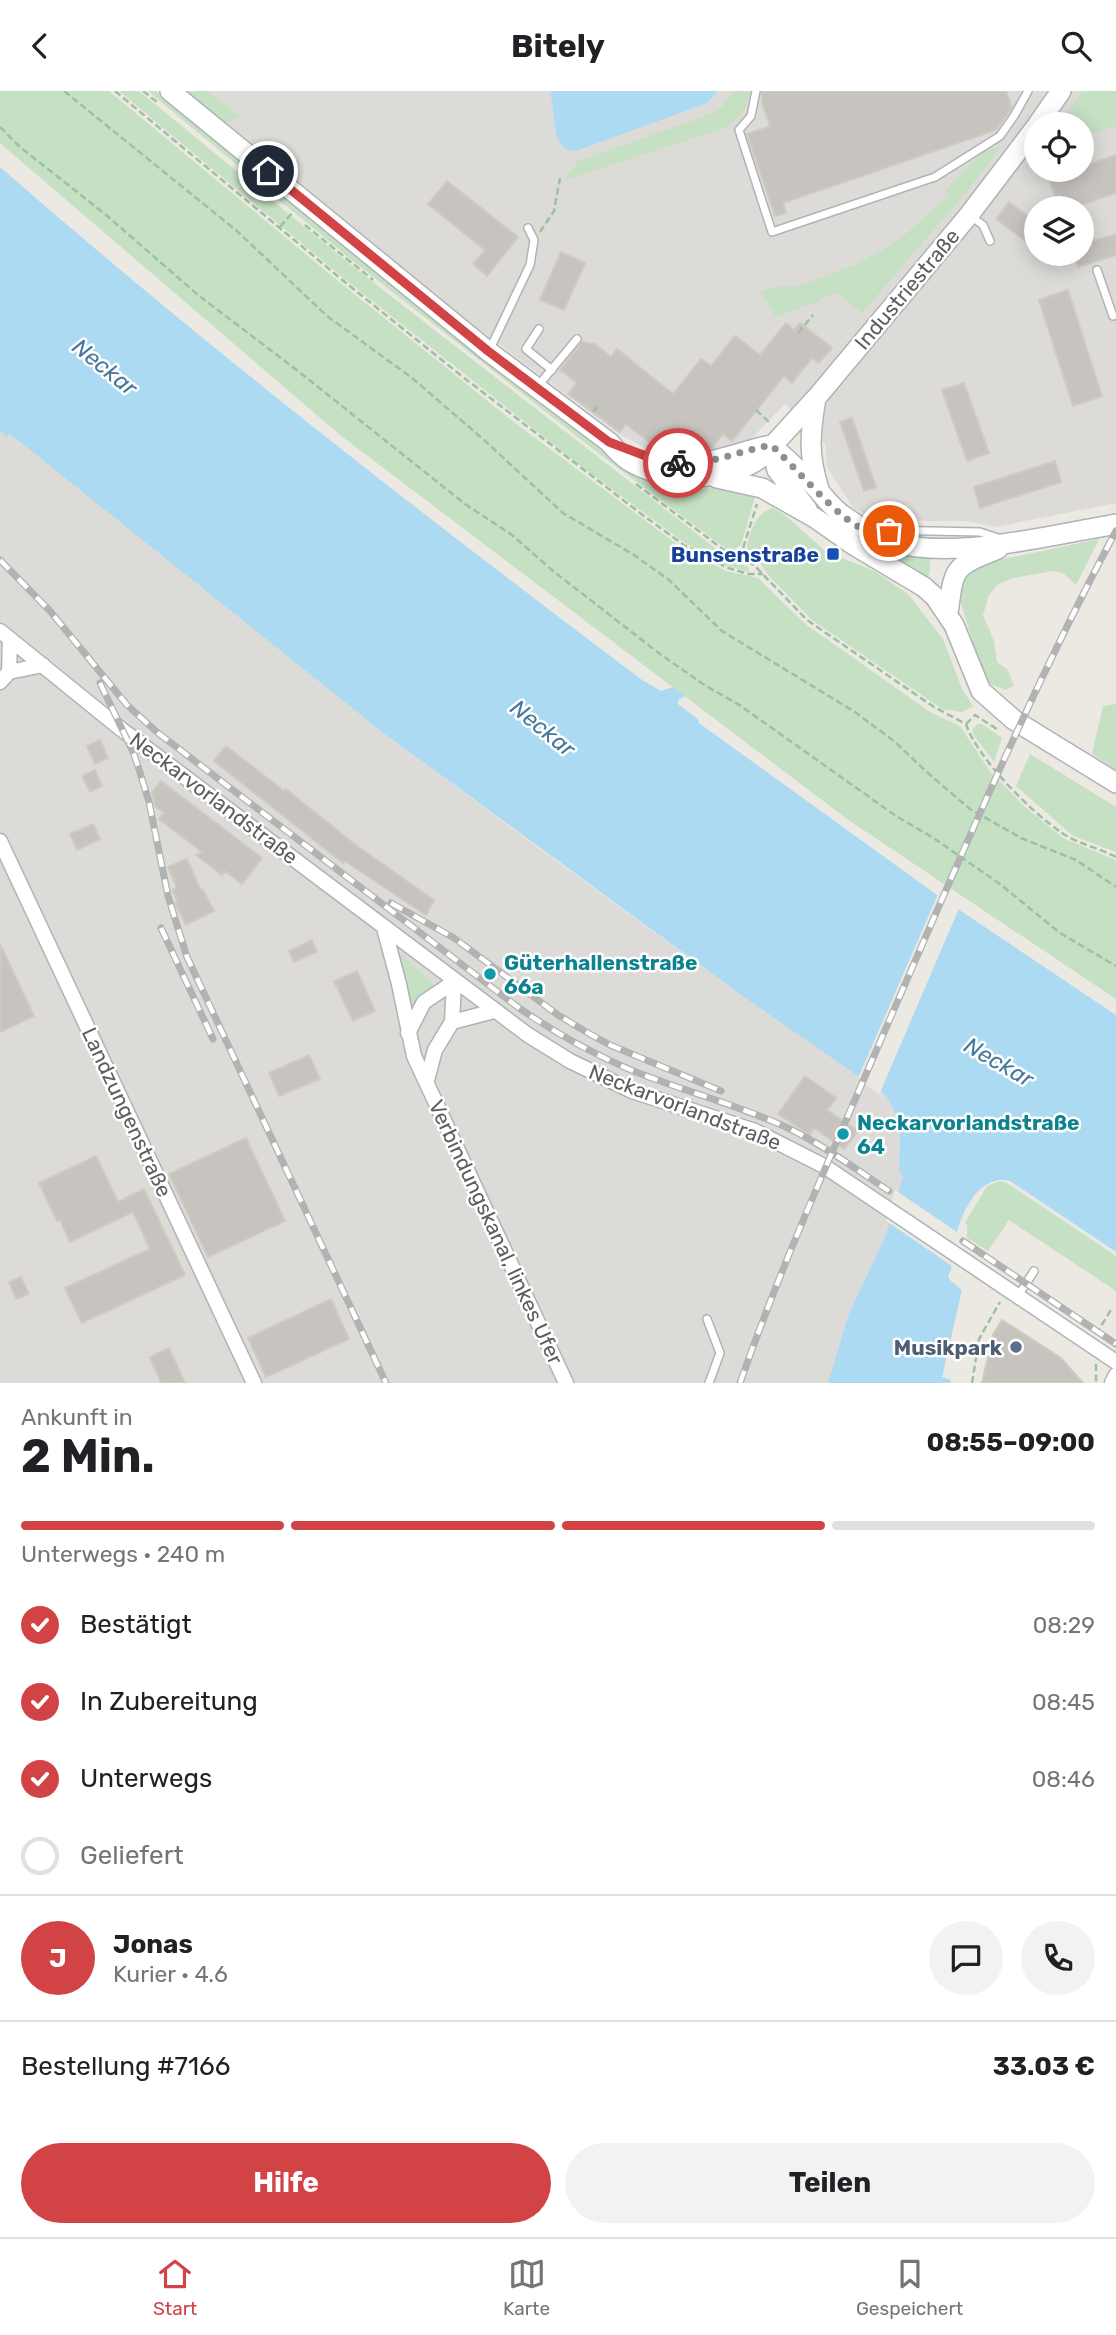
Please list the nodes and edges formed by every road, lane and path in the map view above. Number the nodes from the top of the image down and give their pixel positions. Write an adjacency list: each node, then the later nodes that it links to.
1 (64, 91): 48 (path)
2 (115, 91): 13 (path)
3 (170, 91): 23 (street)
4 (755, 91): 5 (lane)
5 (1028, 91)
6 (1061, 91): 7 (street, Industriestraße)
7 (1047, 112)
8 (0, 127): 50 (path)
9 (1024, 143): 12 (street, Industriestraße)
10 (560, 179): 15 (path)
11 (292, 213): 13 (path)
12 (969, 215): 16 (lane); 26 (street, Industriestraße)
13 (279, 228): 39 (path)
14 (528, 228): 15 (lane)
15 (534, 240): 23 (lane)
16 (990, 241)
17 (1097, 270): 19 (lane)
18 (813, 315): 21 (path)
19 (1113, 316)
20 (539, 329): 24 (lane)
21 (798, 333)
22 (577, 339): 24 (lane)
23 (488, 351): 25 (street)
24 (552, 370): 25 (lane)
25 (536, 388): 31 (street)
26 (817, 397): 32 (street, Industriestraße); 34 (street)
27 (598, 407): 28 (path)
28 (593, 410)
29 (756, 410): 30 (path)
30 (771, 423)
31 (609, 442): 32 (street); 33 (street)
32 (771, 445): 33 (street, Industriestraße); 34 (street); 36 (street)
33 (709, 477): 36 (street)
34 (820, 492): 38 (street)
35 (759, 498): 39 (path)
36 (815, 518): 40 (street)
37 (1116, 524): 38 (street)
38 (1014, 541): 40 (street)
39 (763, 574): 46 (path)
40 (948, 614): 44 (street)
41 (3, 638): 42 (street, Neckarvorlandstraße); 43 (street)
42 (43, 665): 43 (street); 49 (street, Neckarvorlandstraße)
43 (4, 677)
44 (1116, 783)
45 (0, 841): 47 (street, Landzungenstraße)
46 (1116, 857)
47 (6, 867): 64 (street, Landzungenstraße)
48 (1116, 887)
49 (384, 928): 51 (street, Neckarvorlandstraße); 54 (street, Verbindungskanal, linkes Ufer)
50 (1116, 966)
51 (454, 982): 52 (street, Neckarvorlandstraße); 53 (street, Verbindungskanal, linkes Ufer); 54 (street)
52 (494, 1011): 53 (street); 57 (street, Neckarvorlandstraße)
53 (452, 1022): 55 (street, Verbindungskanal, linkes Ufer)
54 (408, 1033): 55 (street, Verbindungskanal, linkes Ufer)
55 (427, 1080): 65 (street, Verbindungskanal, linkes Ufer)
56 (1034, 1272): 57 (lane)
57 (1018, 1296): 61 (street, Neckarvorlandstraße)
58 (1002, 1299): 67 (path)
59 (1111, 1310): 61 (path)
60 (707, 1319): 66 (lane)
61 (1090, 1344): 62 (street, Neckarvorlandstraße)
62 (1116, 1362)
63 (1116, 1375): 68 (street)
64 (254, 1383)
65 (566, 1383)
66 (709, 1383)
67 (972, 1383)
68 (1112, 1383)

